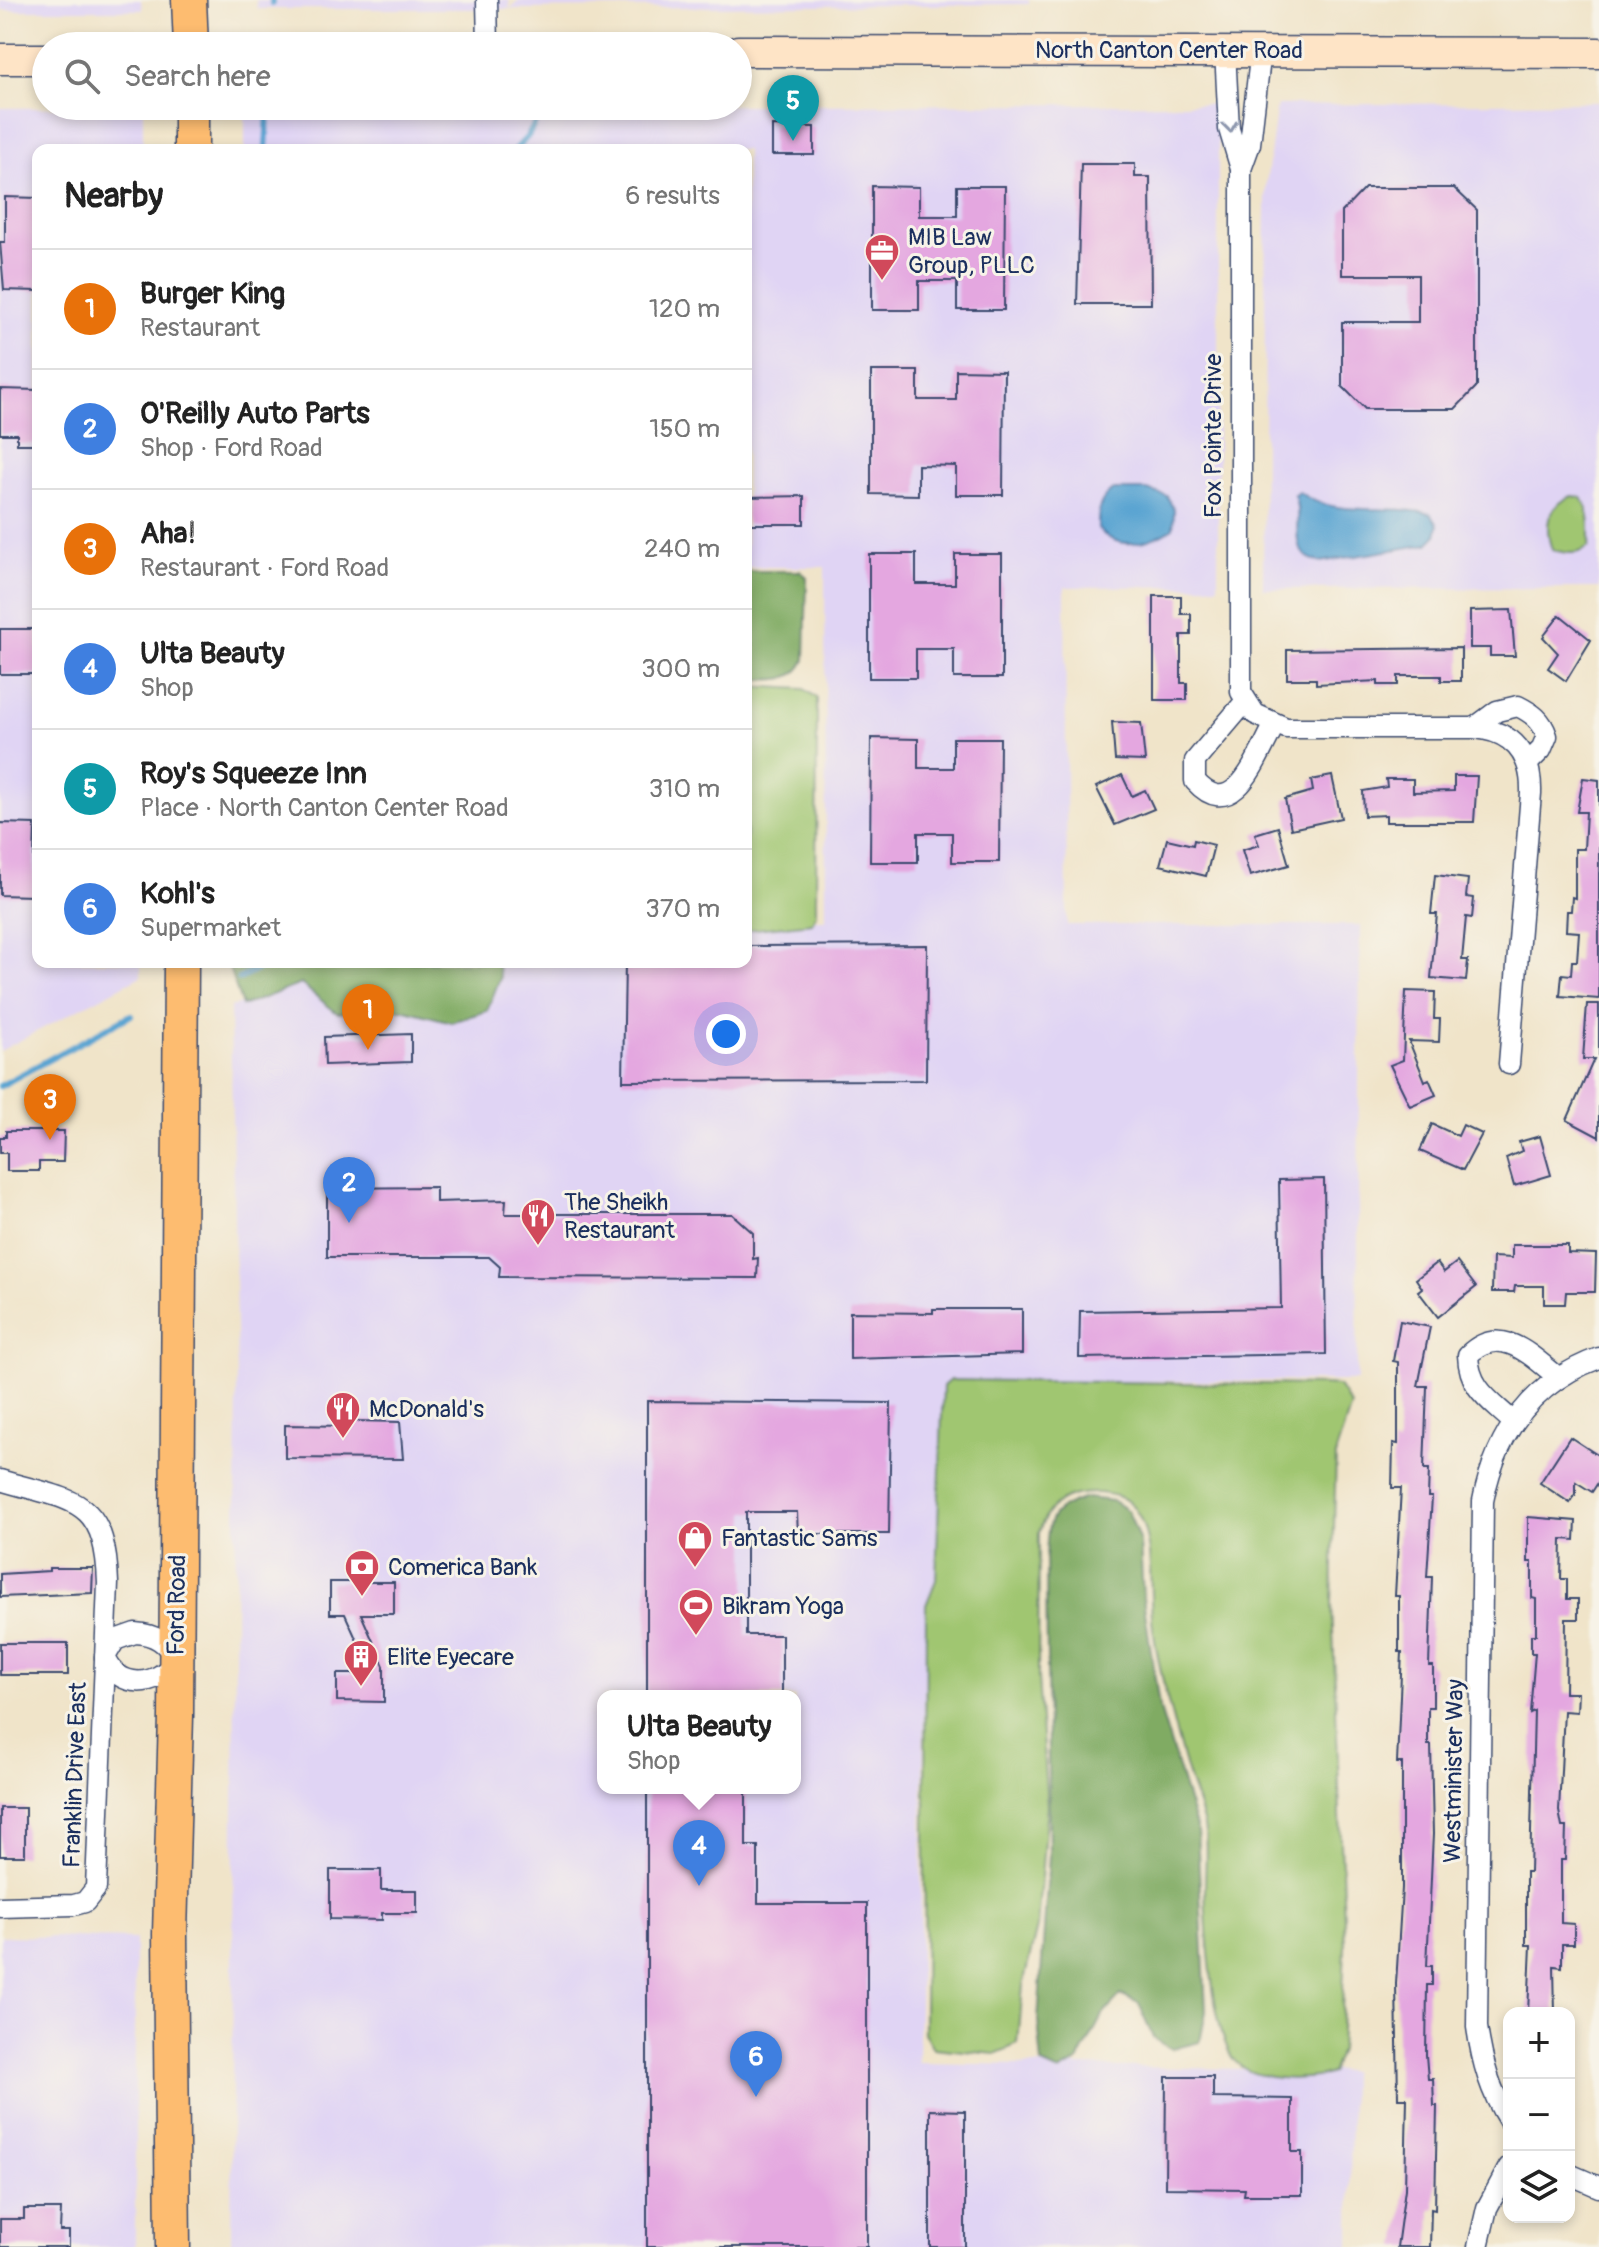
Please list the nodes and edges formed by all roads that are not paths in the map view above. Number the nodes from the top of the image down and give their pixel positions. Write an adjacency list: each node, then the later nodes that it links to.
1 (189, 0): 3 (main road)
2 (487, 0): 4 (street)
3 (190, 32)
4 (488, 32)
5 (1225, 50): 6 (main road, North Canton Center Road); 7 (main road, North Canton Center Road); 13 (street, one-way to 13)
6 (1261, 50): 8 (main road, North Canton Center Road); 13 (street)
7 (752, 51)
8 (1599, 53)
9 (0, 59): 10 (main road)
10 (32, 59)
11 (191, 120): 12 (main road)
12 (191, 144)
13 (1241, 169): 14 (street, Fox Pointe Drive)
14 (1245, 702): 15 (street); 15 (street)
15 (1274, 726): 16 (street)
16 (1474, 728): 17 (street); 17 (street)
17 (1529, 762): 19 (street)
18 (181, 968): 25 (main road, Ford Road)
19 (1509, 1064)
20 (1599, 1358): 21 (street)
21 (1559, 1378): 22 (street); 22 (street)
22 (1519, 1414): 27 (street, Westminister Way)
23 (0, 1480): 24 (street)
24 (105, 1657): 25 (street); 25 (street); 26 (street, Franklin Drive East)
25 (176, 1660): 31 (main road, Ford Road)
26 (0, 1907)
27 (1503, 2111)
28 (1575, 2177): 30 (street)
29 (1503, 2178): 32 (street)
30 (1599, 2187)
31 (173, 2247)
32 (1478, 2247)

